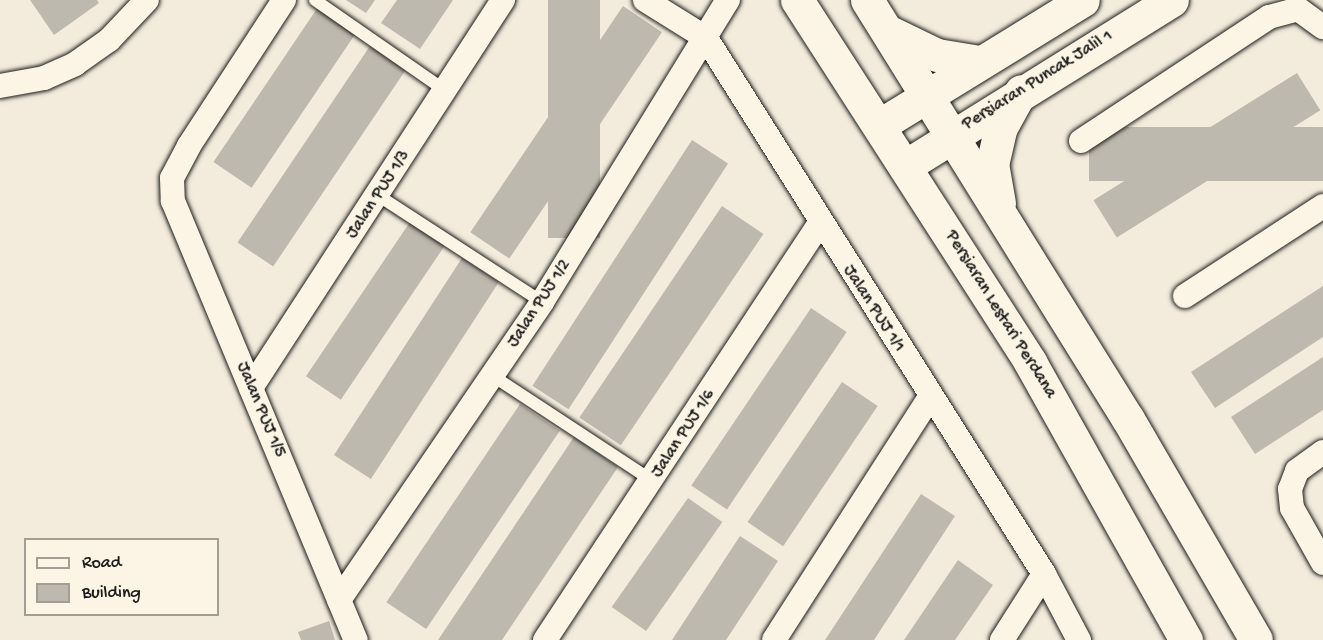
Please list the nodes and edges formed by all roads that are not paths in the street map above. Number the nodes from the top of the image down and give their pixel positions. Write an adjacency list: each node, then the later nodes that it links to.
1 (147, 0): 15 (street)
2 (284, 0): 30 (street, Jalan PUJ 1/5)
3 (315, 0): 17 (lane)
4 (503, 0): 17 (street, Jalan PUJ 1/3)
5 (645, 0): 13 (street, Jalan PUJ 1/1)
6 (728, 0): 13 (street, Jalan PUJ 1/2)
7 (796, 0): 19 (main road, Persiaran Lestari Perdana)
8 (867, 0): 12 (main road)
9 (1083, 0): 14 (main road)
10 (1172, 0): 16 (main road, Persiaran Puncak Jalil 1)
11 (1323, 27): 21 (street)
12 (887, 31): 14 (main road); 18 (main road)
13 (706, 38): 26 (street, Jalan PUJ 1/1); 28 (street, Jalan PUJ 1/2)
14 (979, 62): 18 (main road)
15 (0, 86)
16 (1022, 89): 20 (main road, Persiaran Puncak Jalil 1); 25 (main road)
17 (446, 91): 23 (street, Jalan PUJ 1/3)
18 (928, 94): 19 (main road); 20 (main road)
19 (880, 125): 22 (main road, Persiaran Lestari Perdana)
20 (952, 135): 22 (main road, Persiaran Puncak Jalil 1); 25 (main road)
21 (1081, 141)
22 (907, 165): 43 (main road, Persiaran Lestari Perdana)
23 (379, 196): 28 (lane); 30 (street, Jalan PUJ 1/3)
24 (1323, 206): 27 (street)
25 (1001, 215): 44 (main road)
26 (819, 225): 31 (street, Jalan PUJ 1/1); 33 (street, Jalan PUJ 1/6)
27 (1185, 296)
28 (542, 303): 29 (street, Jalan PUJ 1/2)
29 (493, 376): 33 (lane); 36 (street, Jalan PUJ 1/2)
30 (251, 388): 36 (street, Jalan PUJ 1/5)
31 (930, 397): 35 (street, Jalan PUJ 1/1); 40 (street)
32 (1316, 456): 34 (street)
33 (654, 481): 37 (street, Jalan PUJ 1/6)
34 (1323, 563)
35 (1044, 574): 41 (street); 42 (street, Jalan PUJ 1/1)
36 (339, 600): 38 (street, Jalan PUJ 1/5)
37 (564, 629): 39 (street, Jalan PUJ 1/6)
38 (356, 640)
39 (545, 640)
40 (774, 640)
41 (1002, 640)
42 (1079, 640)
43 (1186, 640)
44 (1256, 640)

